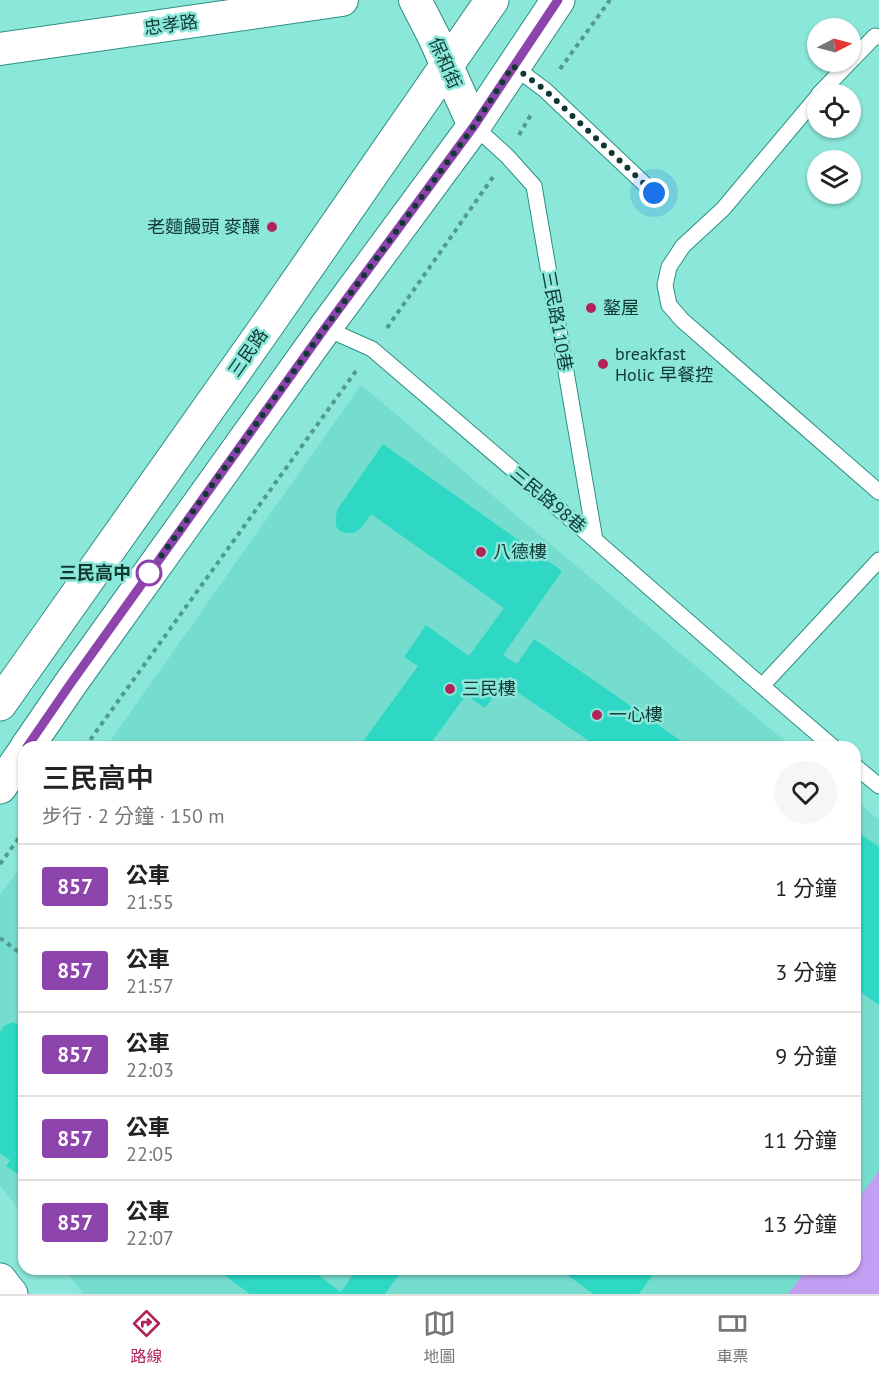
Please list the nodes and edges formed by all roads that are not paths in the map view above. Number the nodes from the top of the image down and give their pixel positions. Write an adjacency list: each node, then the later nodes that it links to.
1 (342, 0): 6 (street, 忠孝路)
2 (415, 0): 7 (street, 保和街)
3 (492, 0): 7 (main road, 三民路)
4 (558, 0): 8 (main road)
5 (879, 37): 9 (lane)
6 (0, 49)
7 (446, 66): 11 (street, 保和街); 18 (main road, 三民路)
8 (513, 66): 11 (main road); 12 (lane)
9 (829, 84)
10 (807, 108): 14 (lane)
11 (474, 126): 13 (main road); 15 (lane, 三民路110巷)
12 (654, 193)
13 (325, 328): 15 (lane, 三民路98巷); 19 (main road)
14 (879, 492)
15 (595, 540): 17 (lane, 三民路98巷)
16 (879, 560): 17 (lane)
17 (762, 686): 20 (lane, 三民路98巷)
18 (0, 704)
19 (31, 741)
20 (826, 741)
21 (18, 761): 24 (main road)
22 (861, 770): 23 (lane)
23 (879, 786)
24 (0, 787)
25 (0, 1280): 26 (main road)
26 (10, 1294)

